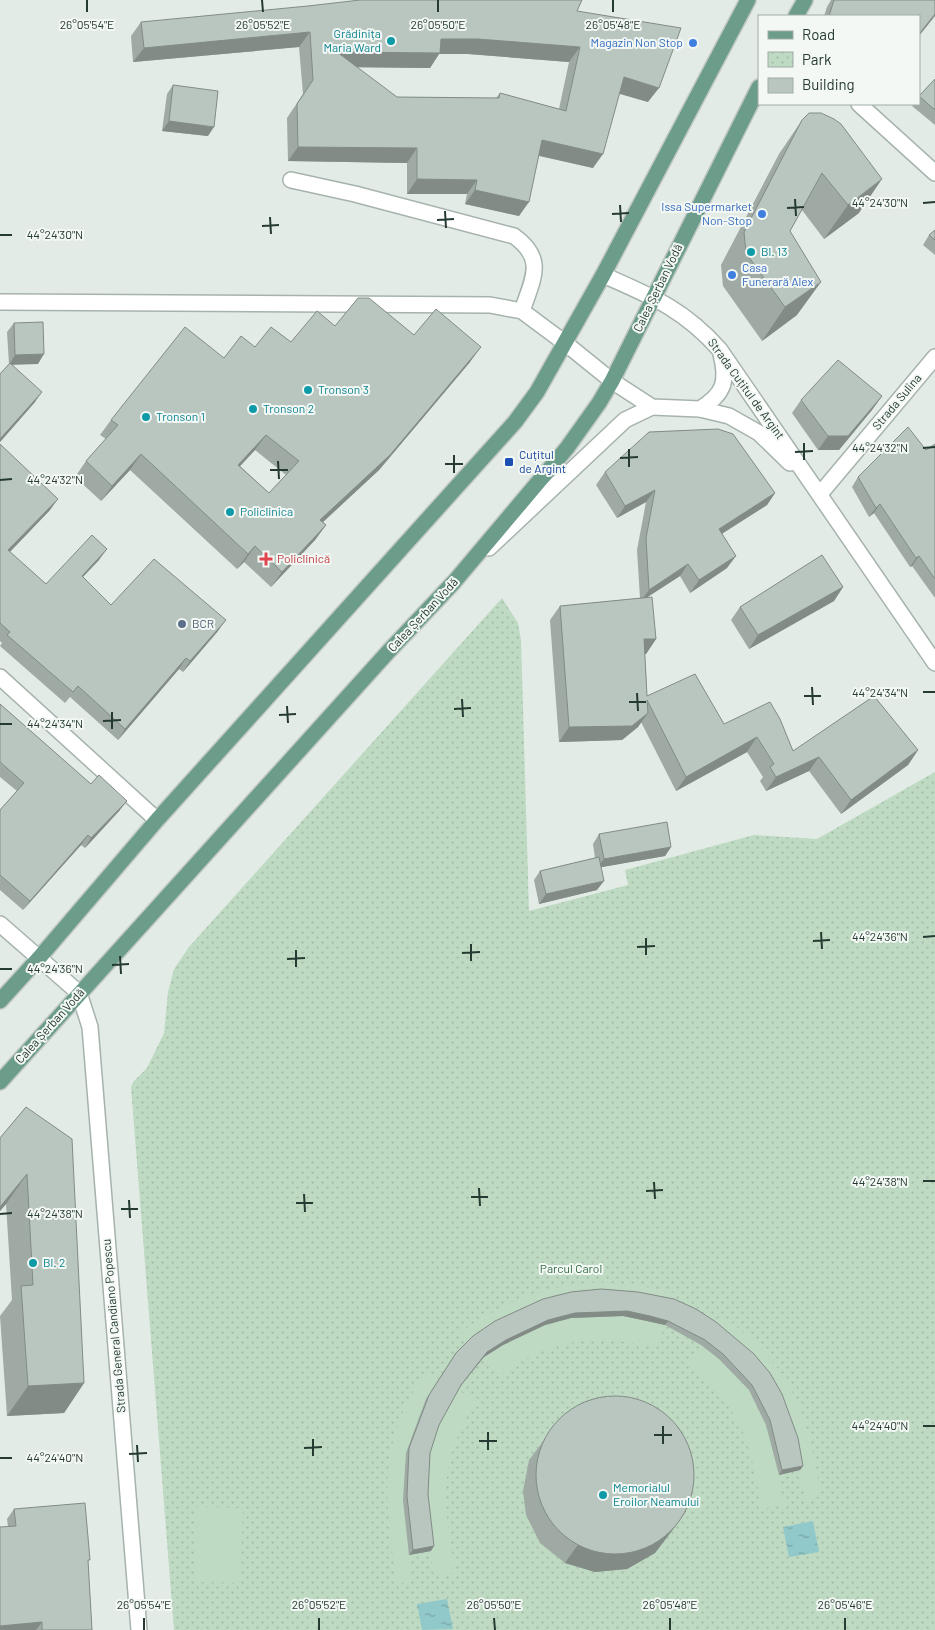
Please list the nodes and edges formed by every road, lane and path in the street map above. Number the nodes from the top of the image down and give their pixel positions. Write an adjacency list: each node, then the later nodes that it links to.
1 (748, 0): 8 (main road)
2 (805, 0): 3 (main road)
3 (797, 15)
4 (758, 89): 9 (main road, Calea Șerban Vodă)
5 (860, 105): 6 (street)
6 (935, 173)
7 (291, 180): 11 (street)
8 (603, 275): 9 (street, Strada Cuțitul de Argint); 12 (main road)
9 (654, 298): 13 (street, Strada Cuțitul de Argint); 15 (main road, Calea Șerban Vodă)
10 (0, 302): 11 (street)
11 (522, 311): 12 (street)
12 (565, 343): 15 (street); 22 (main road)
13 (720, 350): 17 (street); 18 (street, Strada Cuțitul de Argint)
14 (935, 357): 18 (street, Strada Sulina)
15 (612, 380): 16 (street); 19 (main road, Calea Șerban Vodă)
16 (652, 407): 17 (street, Strada Cuțitul de Argint); 19 (street)
17 (700, 409): 18 (street, Strada Cuțitul de Argint)
18 (820, 494): 20 (street, Strada Cuțitul de Argint)
19 (454, 582): 25 (main road, Calea Șerban Vodă)
20 (935, 663)
21 (0, 677): 22 (street)
22 (157, 820): 24 (main road)
23 (0, 924): 24 (street)
24 (39, 958): 25 (street); 26 (main road)
25 (79, 993): 27 (main road, Calea Șerban Vodă); 28 (street, Strada General Candiano Popescu)
26 (0, 1001)
27 (0, 1082)
28 (139, 1630)

